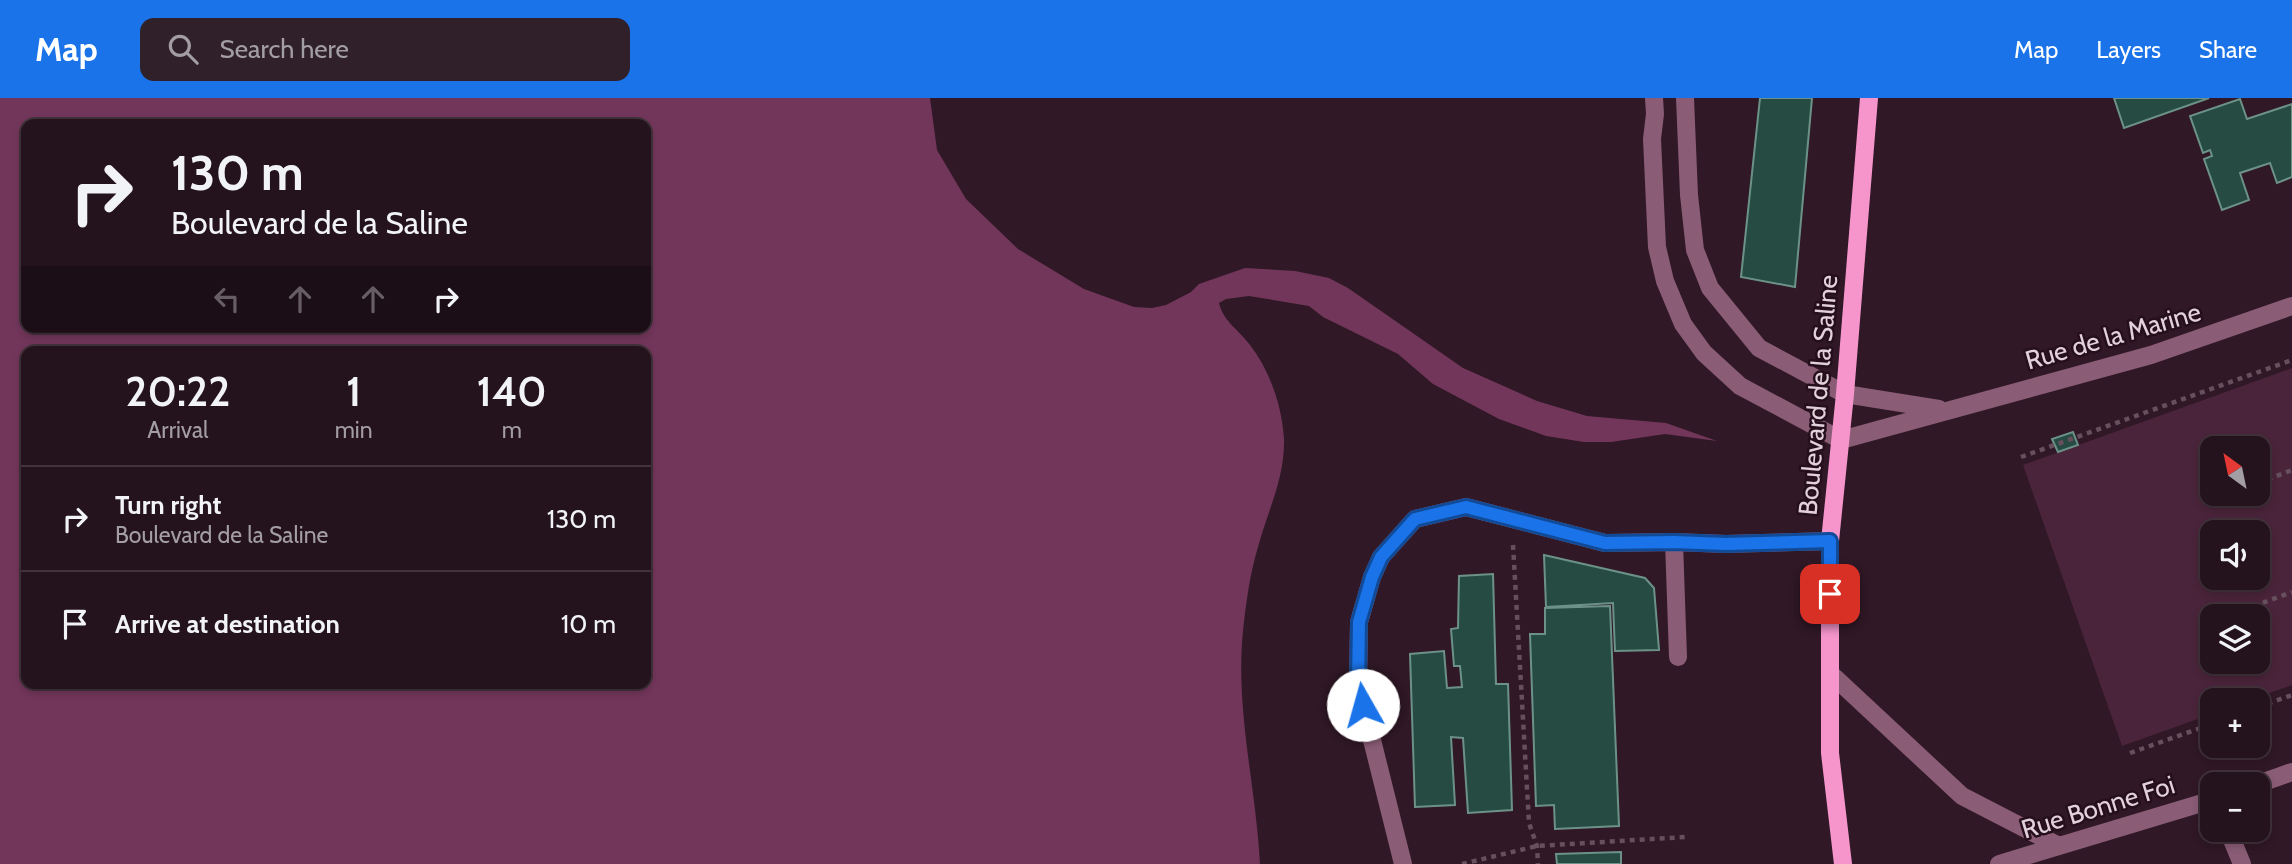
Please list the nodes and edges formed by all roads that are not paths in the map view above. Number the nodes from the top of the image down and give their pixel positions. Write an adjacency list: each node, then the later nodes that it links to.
1 (1654, 98): 7 (street)
2 (1685, 98): 5 (street, Rue de la Marine)
3 (1869, 98): 5 (main road, Boulevard de la Saline)
4 (2292, 306): 6 (street, Rue de la Marine)
5 (1845, 394): 6 (street, Rue de la Marine); 7 (main road, Boulevard de la Saline)
6 (1946, 410): 7 (street, Rue de la Marine)
7 (1841, 440): 8 (main road, Boulevard de la Saline)
8 (1830, 541): 9 (street); 11 (main road, Boulevard de la Saline)
9 (1674, 542): 10 (street); 17 (street)
10 (1678, 657)
11 (1830, 673): 16 (street); 18 (main road, Boulevard de la Saline)
12 (2292, 772): 13 (street)
13 (2270, 780)
14 (2200, 804): 16 (street, Rue Bonne Foi)
15 (2233, 842): 20 (street)
16 (2059, 846): 19 (street, Rue Bonne Foi)
17 (1403, 864)
18 (1843, 864)
19 (1999, 864)
20 (2242, 864)

